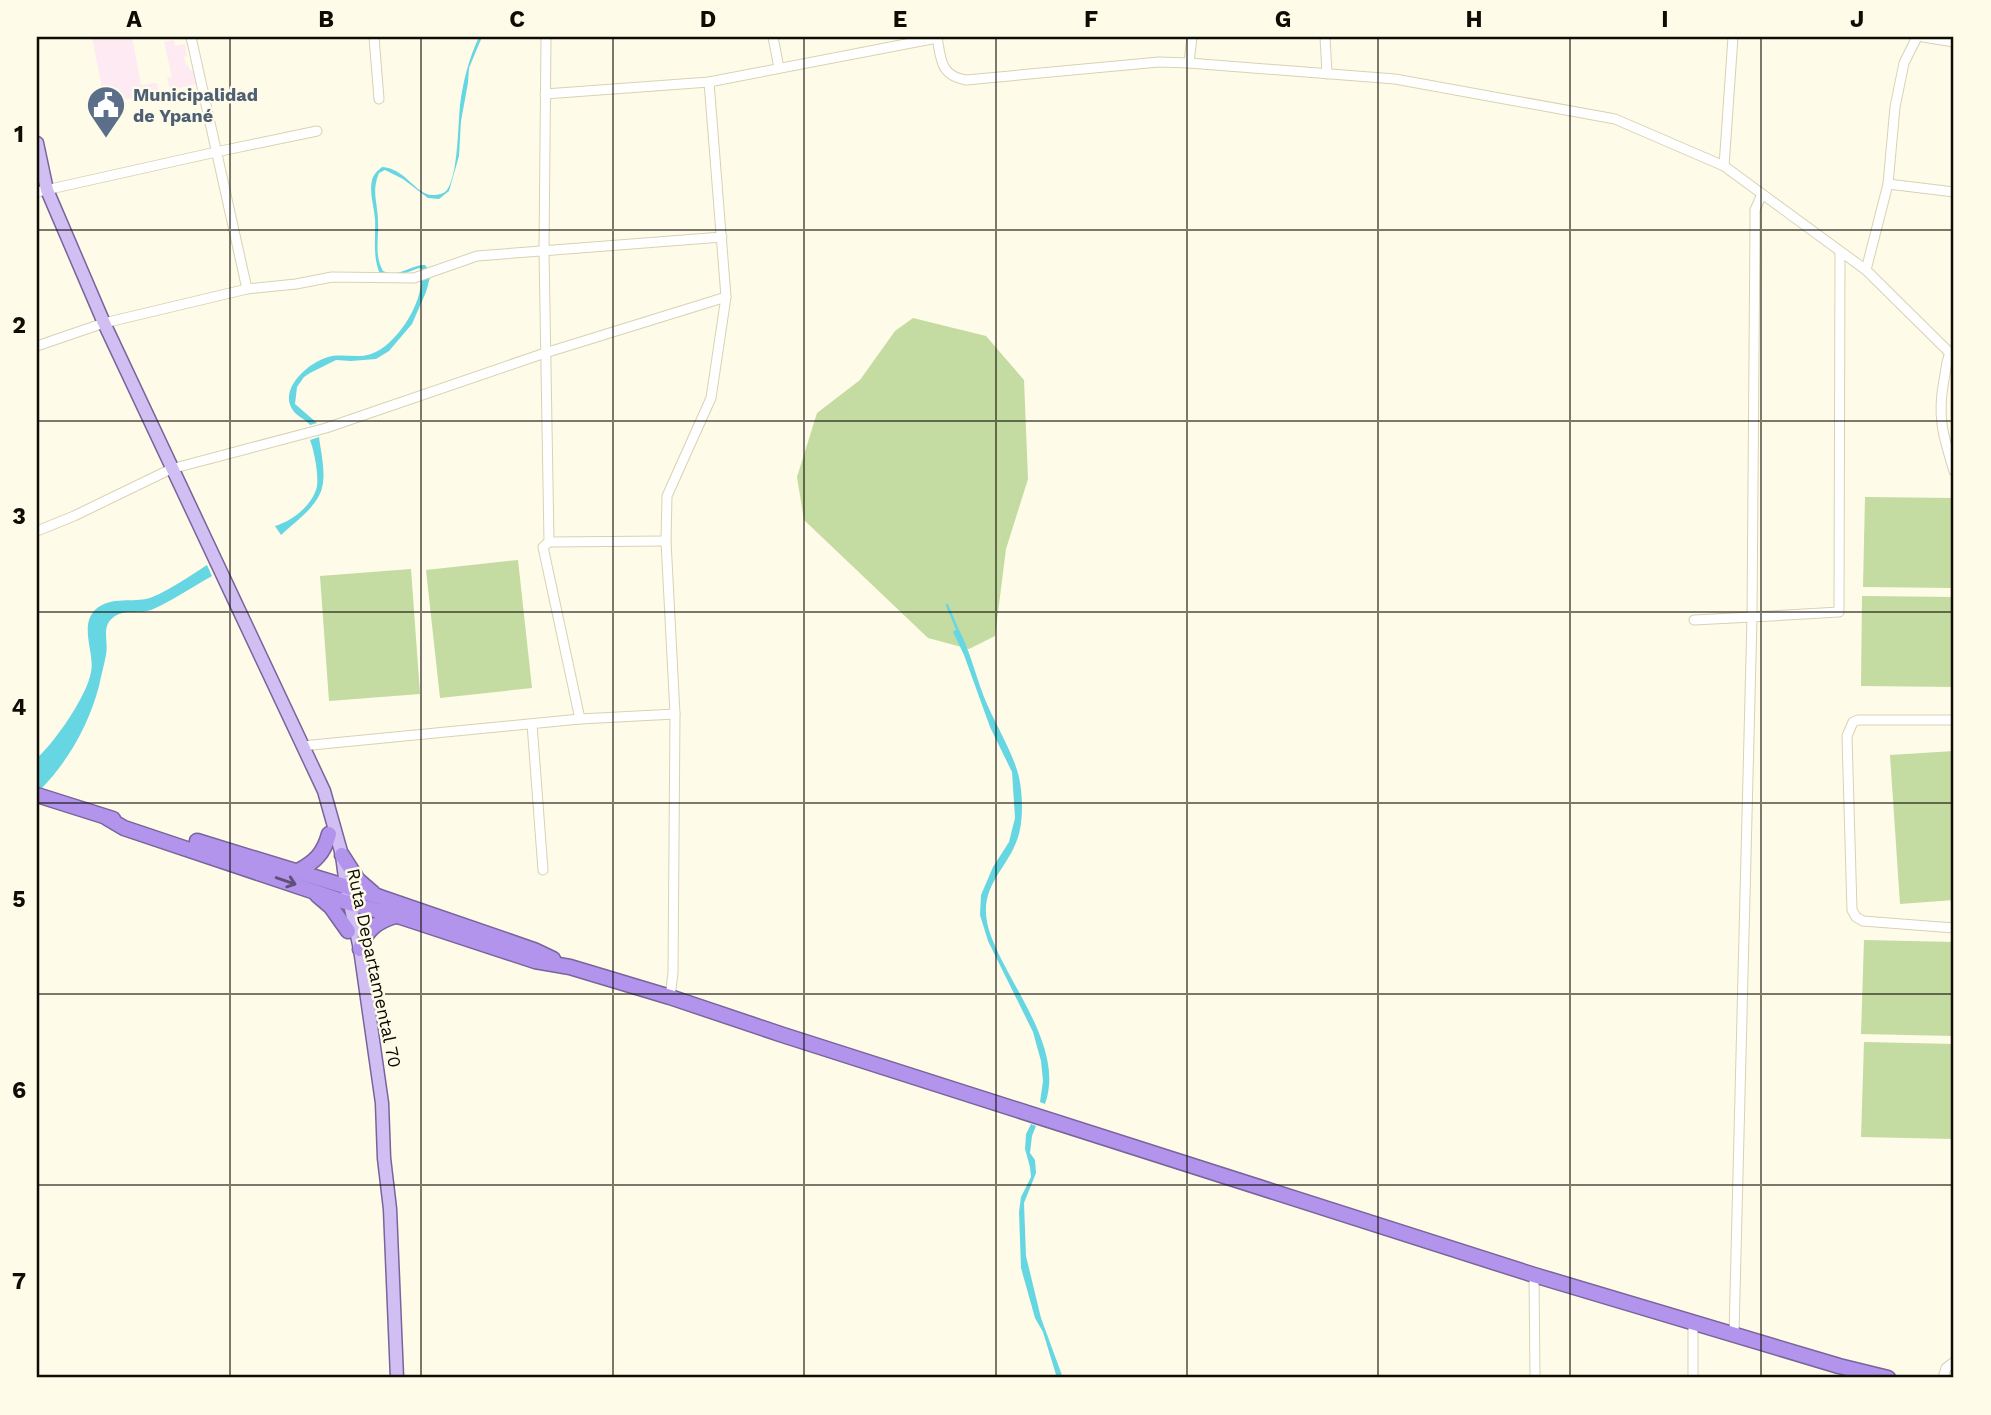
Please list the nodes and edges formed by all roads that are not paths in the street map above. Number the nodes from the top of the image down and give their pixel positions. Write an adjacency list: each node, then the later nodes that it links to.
1 (191, 37): 20 (street)
2 (374, 37): 17 (street)
3 (546, 37): 16 (street)
4 (773, 37): 13 (street)
5 (1192, 37): 12 (street)
6 (1325, 37): 14 (street)
7 (1733, 37): 21 (street)
8 (1917, 37): 22 (street)
9 (1923, 37): 11 (street)
10 (937, 38): 12 (street); 13 (street)
11 (1954, 42)
12 (1189, 63): 14 (street)
13 (779, 68): 15 (street)
14 (1326, 74): 21 (street)
15 (709, 82): 16 (street); 26 (street)
16 (545, 94): 27 (street)
17 (379, 99)
18 (317, 131): 20 (street)
19 (37, 143): 23 (main road)
20 (216, 152): 23 (street); 30 (street)
21 (1724, 166): 25 (street)
22 (1888, 184): 24 (street); 29 (street)
23 (42, 191): 32 (main road)
24 (1954, 192)
25 (1762, 194): 28 (street); 41 (street)
26 (722, 237): 27 (street); 31 (street)
27 (544, 251): 30 (street); 34 (street)
28 (1840, 252): 29 (street); 41 (street)
29 (1866, 270): 35 (street)
30 (247, 289): 32 (street)
31 (726, 297): 34 (street); 39 (street)
32 (104, 323): 33 (street); 36 (main road)
33 (37, 346)
34 (545, 353): 36 (street); 40 (street)
35 (1952, 355): 37 (street)
36 (171, 469): 38 (street); 47 (main road)
37 (1954, 471)
38 (37, 531)
39 (666, 541): 40 (street); 43 (street)
40 (549, 542): 44 (street)
41 (1752, 617): 42 (street); 68 (street)
42 (1694, 620)
43 (674, 714): 44 (street); 64 (street)
44 (580, 719): 46 (street)
45 (1954, 720): 60 (street)
46 (533, 724): 47 (street); 53 (street)
47 (302, 746): 48 (main road)
48 (317, 779): 51 (main road, Ruta Departamental 70); 52 (main road, Ruta Departamental 70)
49 (37, 795): 50 (highway)
50 (107, 818): 54 (highway); 56 (highway, one-way to 56)
51 (329, 834): 54 (highway); 55 (main road, Ruta Departamental 70)
52 (342, 855): 55 (main road, Ruta Departamental 70); 57 (highway)
53 (543, 870)
54 (298, 871): 55 (highway)
55 (342, 885): 57 (highway); 58 (main road, Ruta Departamental 70)
56 (313, 891): 58 (highway); 61 (highway)
57 (380, 897): 63 (highway)
58 (346, 902): 59 (highway); 61 (main road, Ruta Departamental 70); 62 (main road)
59 (396, 916): 62 (highway); 63 (highway)
60 (1954, 928)
61 (348, 931): 65 (main road, Ruta Departamental 70)
62 (360, 949): 65 (main road)
63 (570, 967): 64 (highway)
64 (670, 997): 66 (highway)
65 (372, 1025): 70 (main road, Ruta Departamental 70)
66 (1534, 1275): 67 (highway); 71 (street)
67 (1693, 1324): 68 (highway); 72 (street)
68 (1734, 1334): 73 (highway)
69 (1954, 1362): 74 (street)
70 (397, 1378)
71 (1535, 1378)
72 (1693, 1378)
73 (1888, 1378)
74 (1943, 1378)

